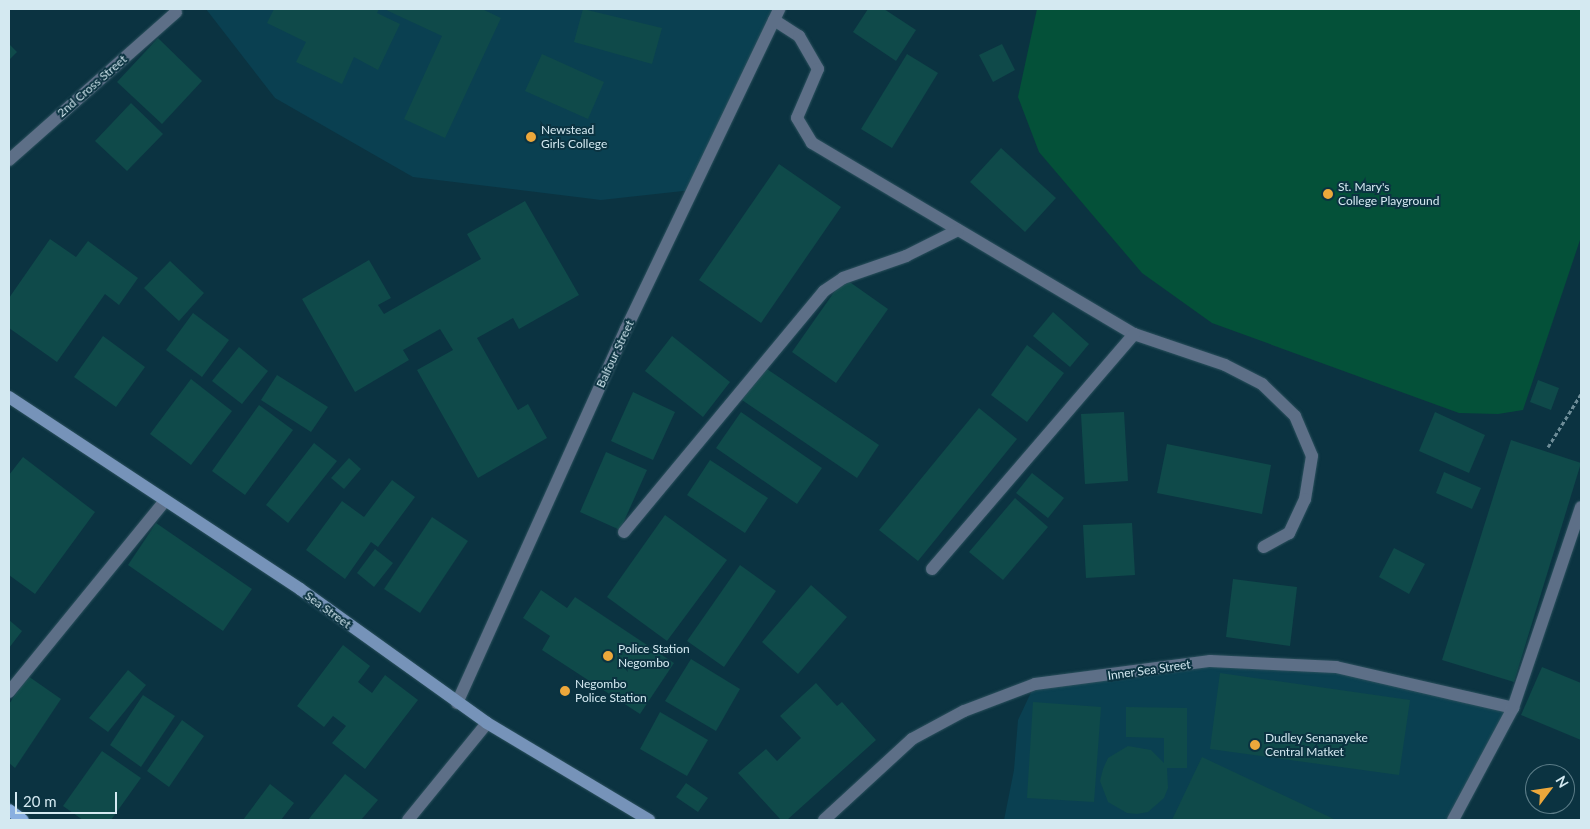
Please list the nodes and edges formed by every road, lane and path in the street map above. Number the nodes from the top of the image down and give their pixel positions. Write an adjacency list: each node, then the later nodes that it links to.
1 (176, 12): 3 (street, 2nd Cross Street)
2 (776, 14): 4 (street); 15 (street, Balfour Street)
3 (9, 160)
4 (958, 230): 5 (street); 11 (street)
5 (1134, 334): 12 (street); 13 (street)
6 (1581, 394): 8 (path)
7 (9, 397): 9 (street, Sea Street)
8 (1548, 447)
9 (164, 501): 14 (street); 15 (street, Sea Street)
10 (1581, 507): 16 (street)
11 (624, 532)
12 (1264, 547)
13 (932, 569)
14 (9, 692)
15 (457, 703): 17 (street, Sea Street)
16 (1513, 708): 22 (street, Inner Sea Street); 23 (street)
17 (487, 723): 20 (street); 21 (street, Sea Street)
18 (9, 810): 19 (main road)
19 (23, 820)
20 (408, 820)
21 (649, 820)
22 (824, 820)
23 (1453, 820)

